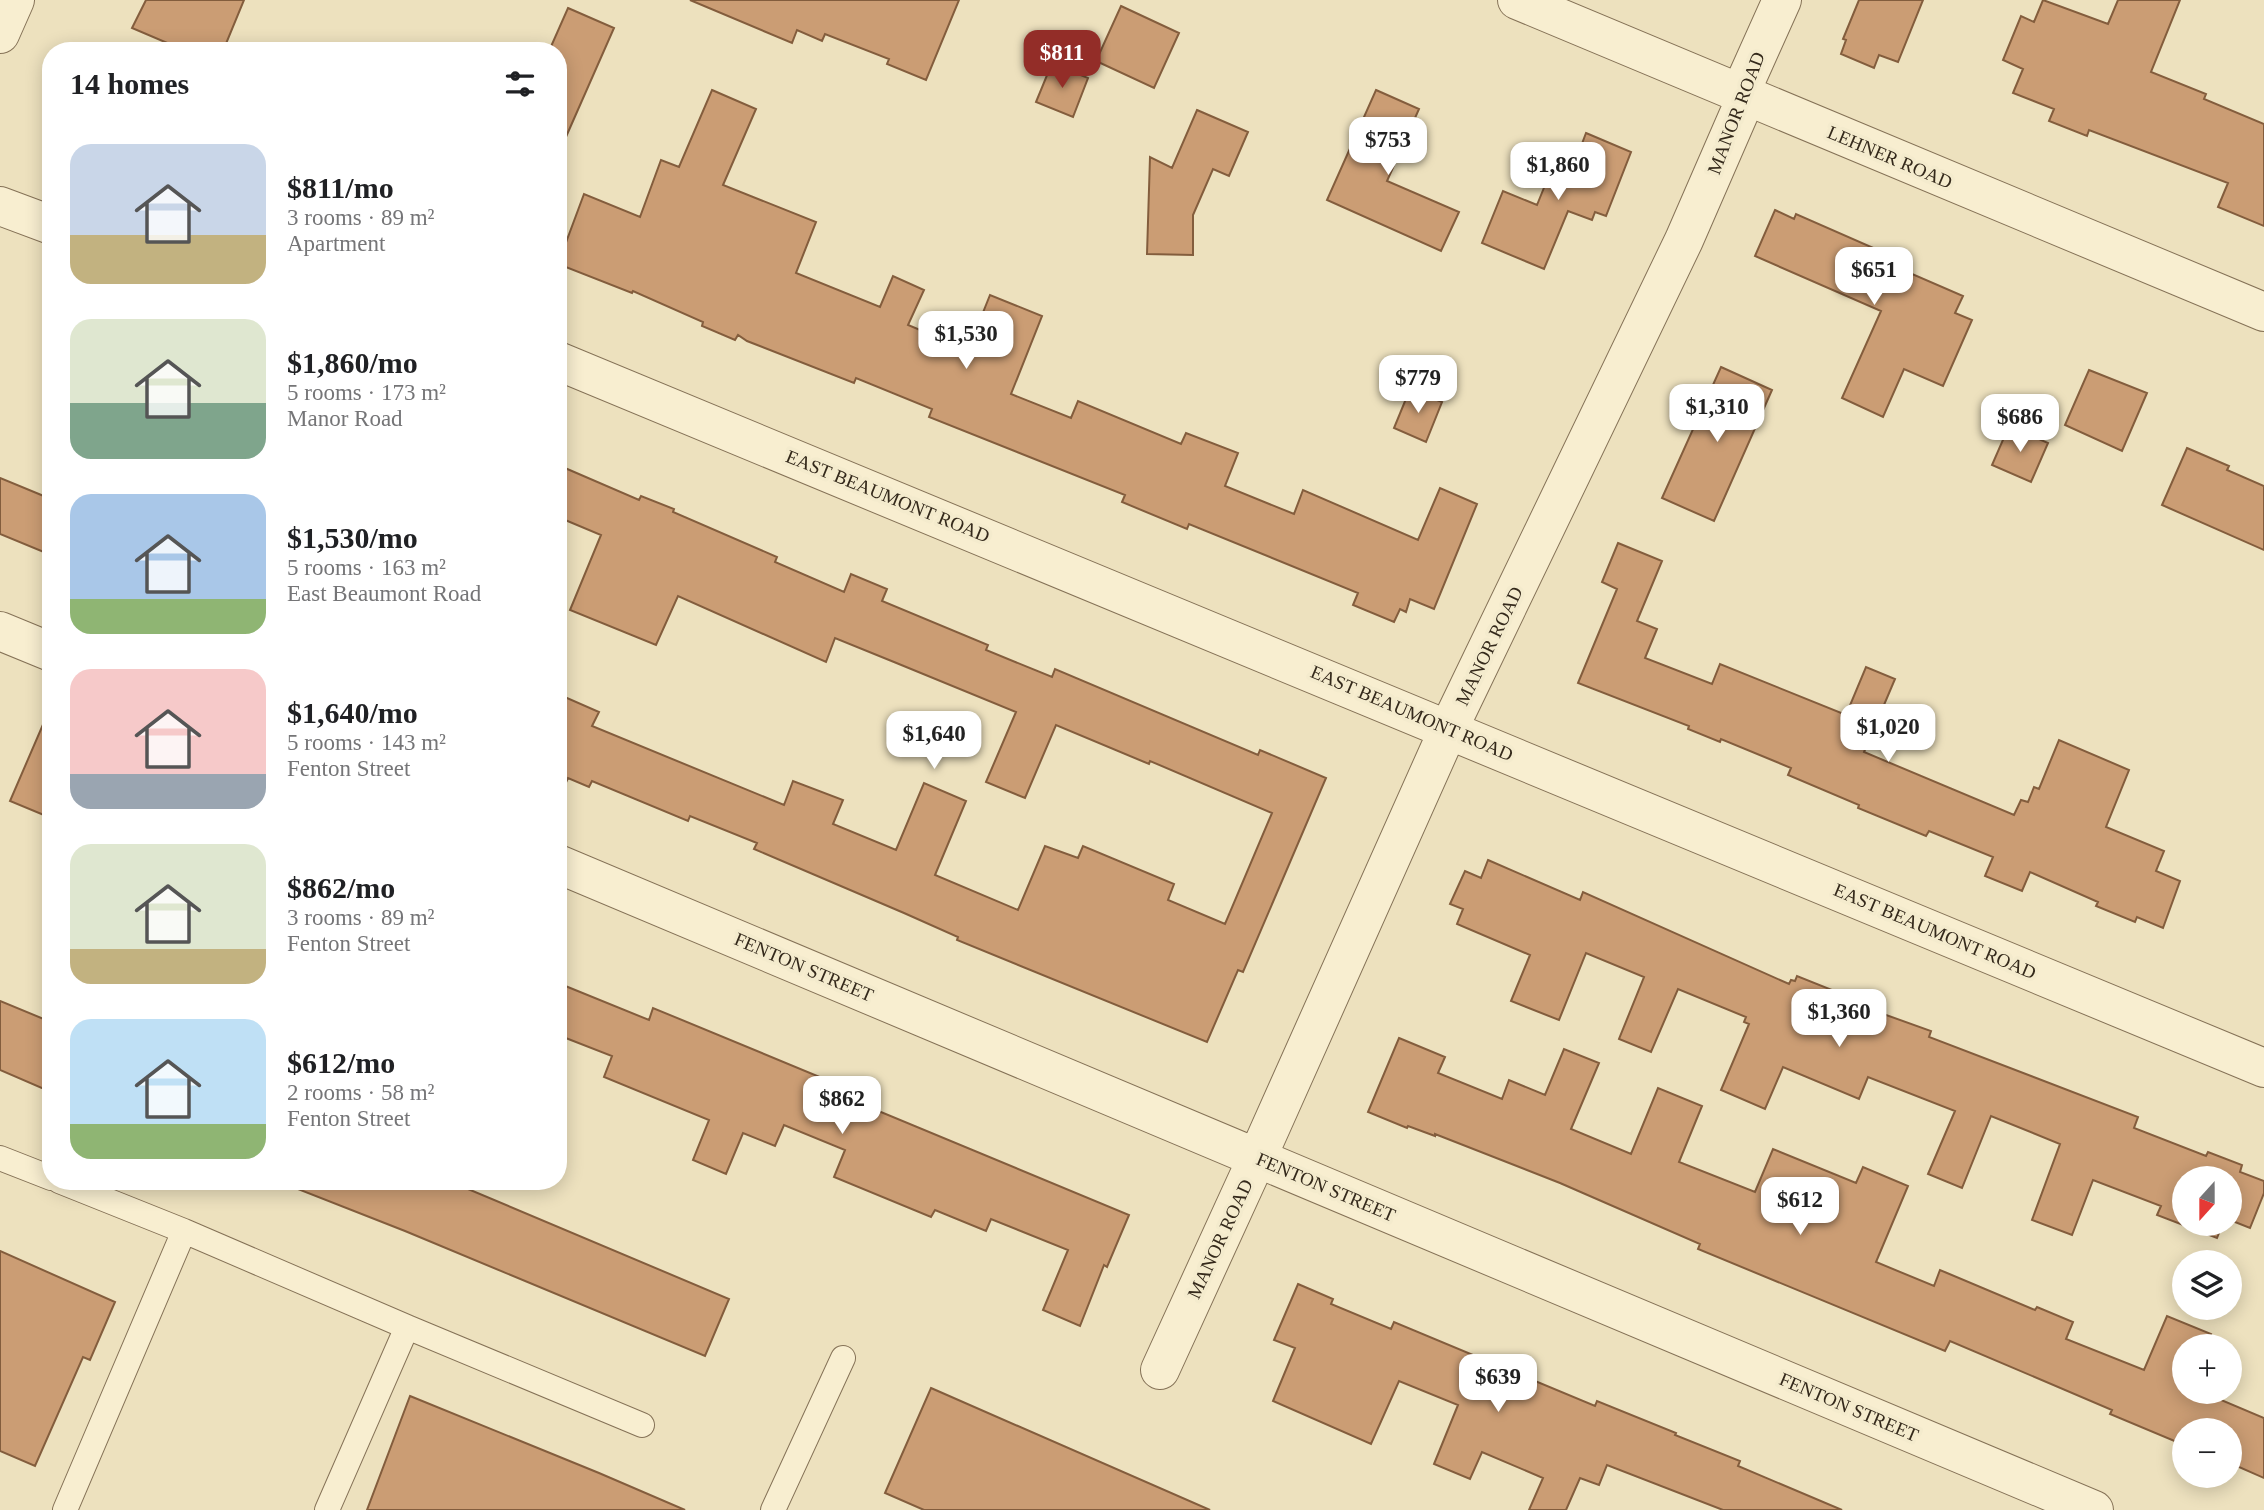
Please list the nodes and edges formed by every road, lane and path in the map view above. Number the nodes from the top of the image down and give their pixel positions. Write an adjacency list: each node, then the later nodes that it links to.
1 (15, 0): 4 (street)
2 (1517, 0): 5 (street, LEHNER ROAD)
3 (1782, 0): 5 (street, MANOR ROAD)
4 (0, 34)
5 (1744, 95): 8 (street, LEHNER ROAD); 12 (street, MANOR ROAD)
6 (0, 206): 7 (street)
7 (42, 222)
8 (2264, 312)
9 (567, 365): 12 (street, EAST BEAUMONT ROAD)
10 (0, 631): 11 (street)
11 (42, 648)
12 (1449, 729): 14 (street, EAST BEAUMONT ROAD); 16 (street, MANOR ROAD)
13 (567, 868): 16 (street, FENTON STREET)
14 (2264, 1068)
15 (0, 1158): 17 (lane)
16 (1257, 1158): 22 (street, MANOR ROAD); 27 (street, FENTON STREET)
17 (42, 1174)
18 (82, 1190): 19 (lane)
19 (184, 1231): 20 (lane); 24 (lane)
20 (407, 1327): 23 (lane); 25 (lane)
21 (842, 1358): 26 (lane)
22 (1160, 1370)
23 (642, 1425)
24 (65, 1510)
25 (327, 1510)
26 (773, 1510)
27 (2094, 1510)

